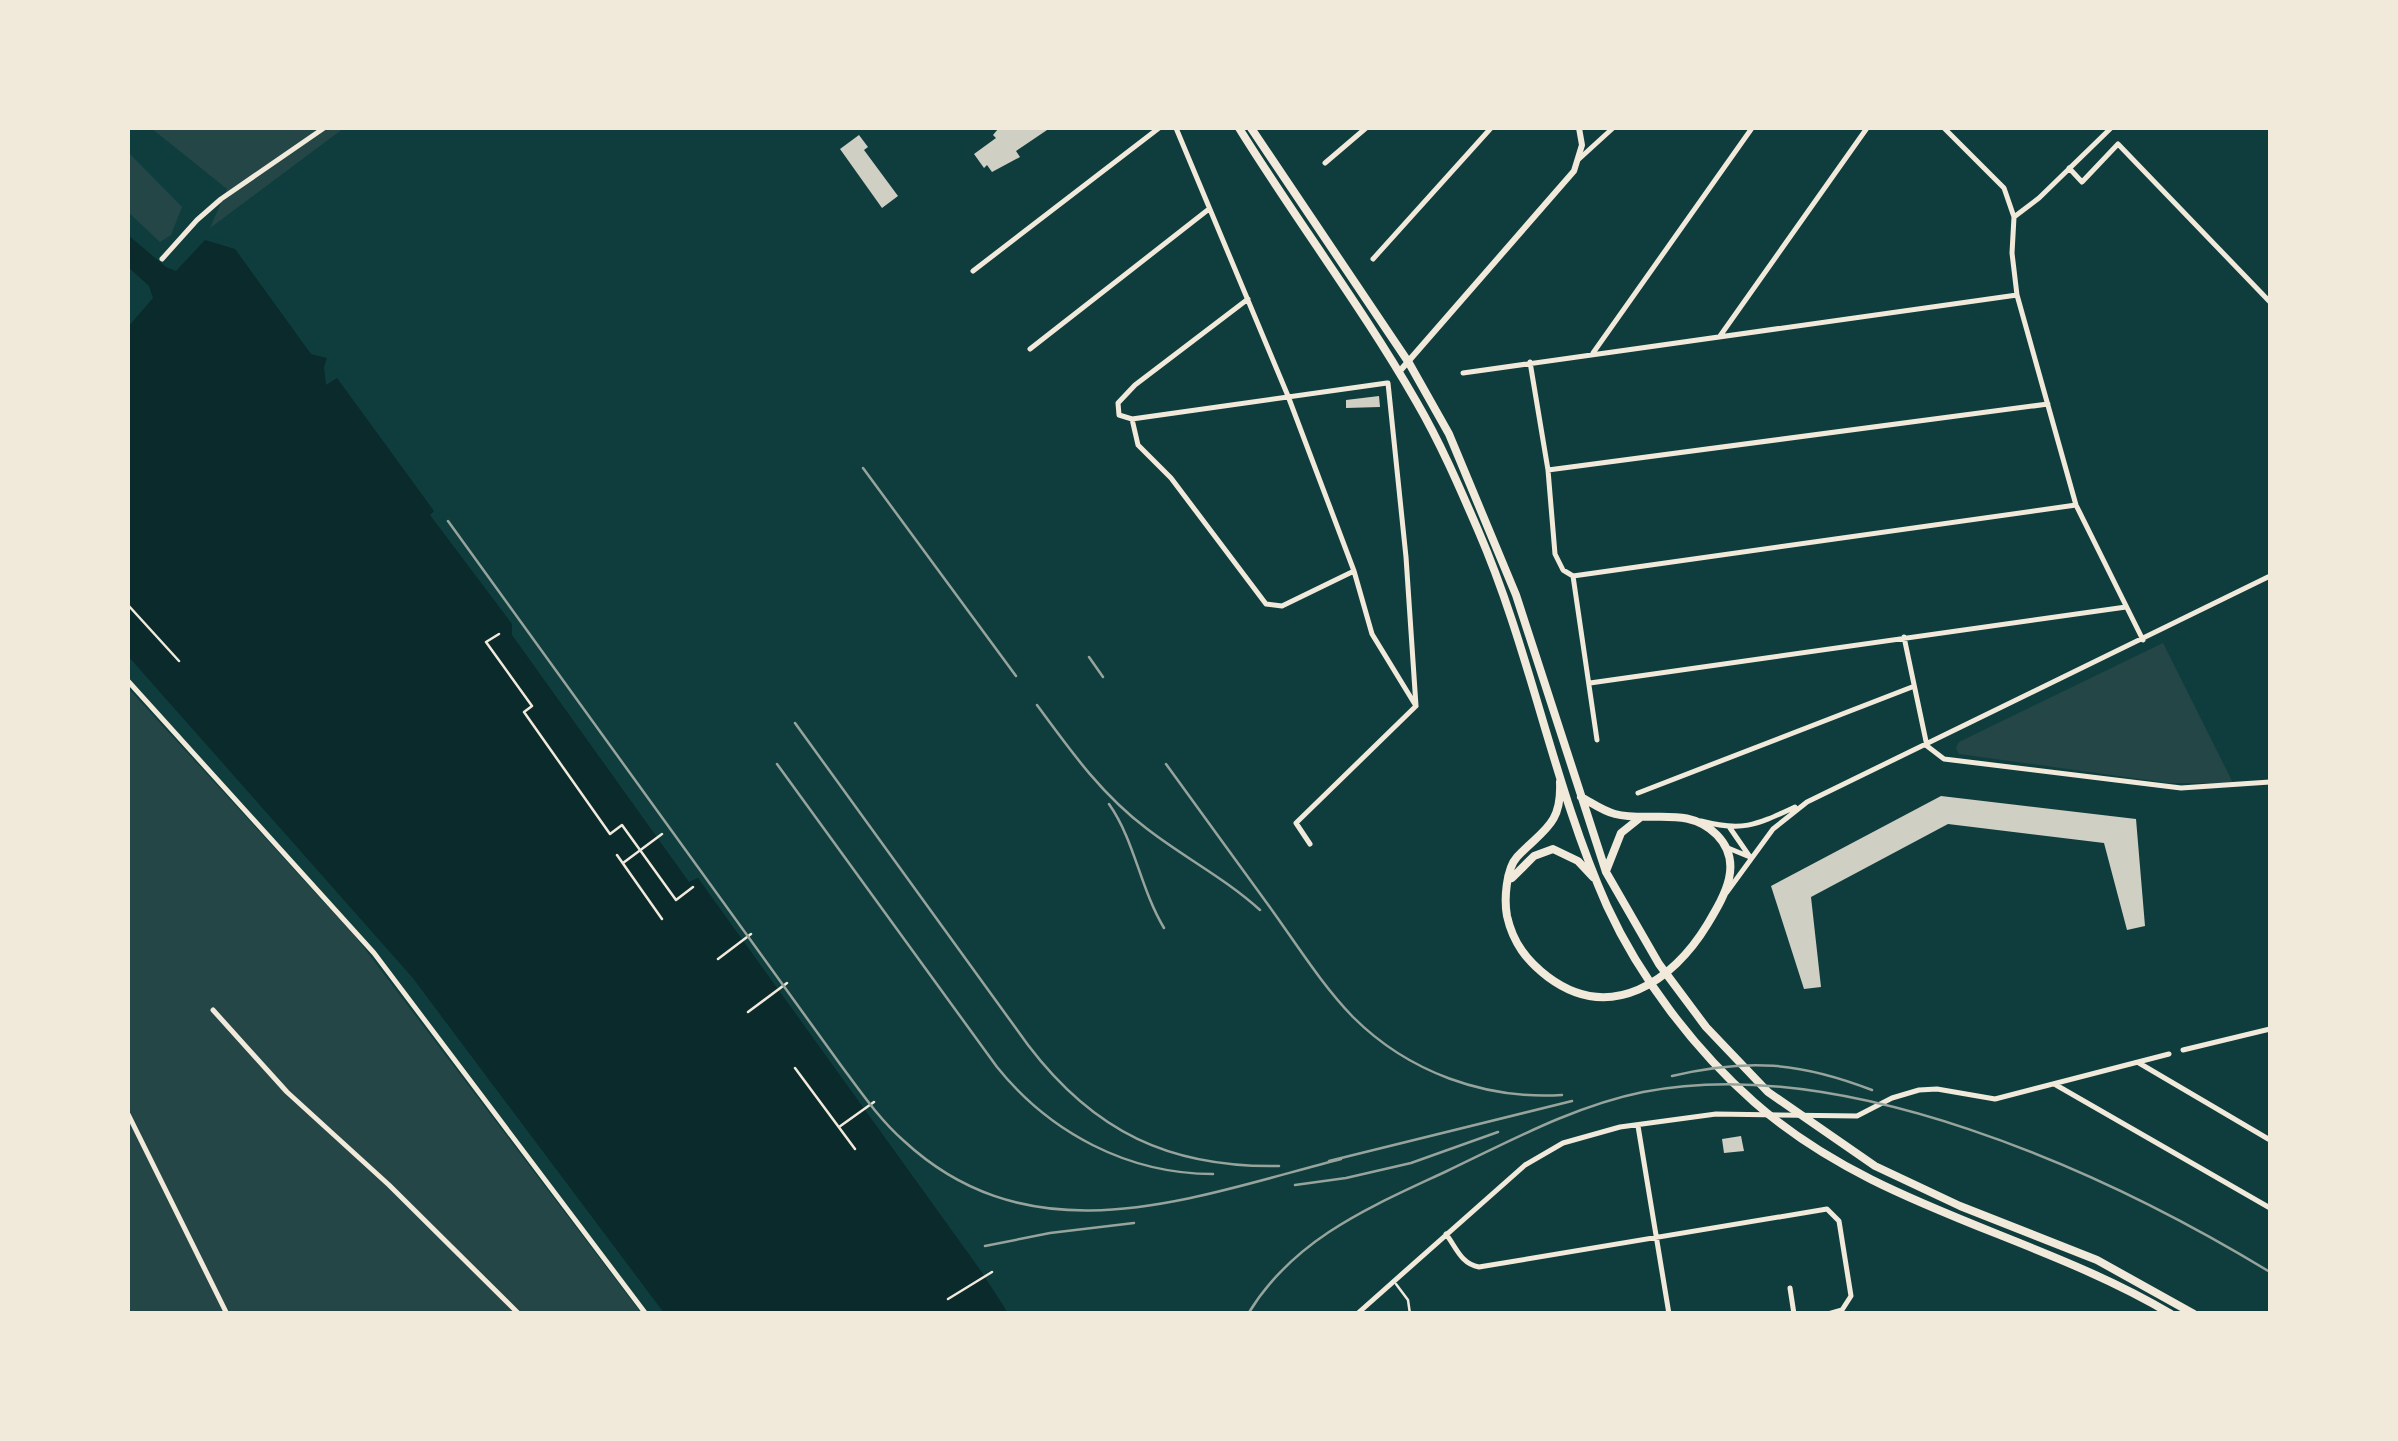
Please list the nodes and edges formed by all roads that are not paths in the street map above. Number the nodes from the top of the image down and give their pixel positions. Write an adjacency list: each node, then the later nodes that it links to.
1 (324, 128): 20 (street)
2 (1159, 128): 21 (street)
3 (1176, 128): 17 (street)
4 (1238, 128): 30 (main road)
5 (1251, 128): 29 (main road)
6 (1366, 128): 15 (street)
7 (1491, 128): 19 (street)
8 (1579, 128): 14 (main road)
9 (1613, 128): 14 (street)
10 (1752, 128): 27 (street)
11 (1867, 128): 25 (street)
12 (1944, 128): 18 (street)
13 (2110, 128): 16 (street)
14 (1580, 159): 29 (main road)
15 (1324, 162)
16 (2068, 168): 18 (street); 24 (street)
17 (1209, 209): 23 (street); 26 (street)
18 (2014, 217): 22 (street)
19 (1373, 259)
20 (162, 260)
21 (973, 271)
22 (2017, 295): 25 (street); 34 (street)
23 (1248, 299): 33 (street); 35 (street)
24 (2270, 302)
25 (1720, 336): 27 (street)
26 (1030, 349)
27 (1593, 353): 28 (street)
28 (1530, 362): 31 (street); 36 (street)
29 (1409, 363): 30 (main road); 53 (main road)
30 (1400, 372): 32 (street); 50 (main road)
31 (1463, 373)
32 (1388, 383): 33 (street); 47 (street)
33 (1288, 396): 35 (street); 38 (street)
34 (2048, 404): 36 (street); 37 (street)
35 (1132, 419): 38 (street)
36 (1548, 470): 39 (street)
37 (2076, 505): 39 (street); 41 (street)
38 (1354, 571): 47 (street)
39 (1572, 576): 45 (street)
40 (2270, 576): 43 (street)
41 (2126, 607): 42 (street); 43 (street)
42 (1904, 637): 45 (street); 46 (street)
43 (2143, 640): 49 (street)
44 (128, 681): 81 (street)
45 (1590, 683): 48 (street)
46 (1912, 687): 49 (street); 52 (street)
47 (1416, 706): 58 (street)
48 (1597, 740)
49 (1927, 746): 51 (street); 54 (street)
50 (1560, 773): 62 (main road); 63 (main road)
51 (2270, 782)
52 (1638, 793)
53 (1580, 797): 55 (main road); 61 (main road)
54 (1807, 802): 57 (street); 60 (street)
55 (1641, 818): 56 (main road); 61 (main road)
56 (1688, 818): 57 (street); 59 (main road)
57 (1730, 828): 60 (street)
58 (1310, 844)
59 (1725, 846): 60 (street); 64 (main road)
60 (1750, 857): 64 (street)
61 (1606, 872): 88 (main road)
62 (1596, 881): 63 (main road); 87 (main road)
63 (1509, 882): 64 (main road)
64 (1727, 892)
65 (213, 1010): 80 (street)
66 (2270, 1028): 67 (street)
67 (2183, 1050)
68 (2169, 1054): 69 (street)
69 (2139, 1063): 70 (street); 73 (street)
70 (2054, 1084): 72 (street); 74 (street)
71 (128, 1114): 79 (street)
72 (1638, 1126): 75 (street); 76 (street)
73 (2270, 1140)
74 (2270, 1208)
75 (1446, 1234): 76 (street); 77 (street)
76 (1657, 1236): 84 (street); 86 (street)
77 (1394, 1281): 82 (street); 83 (lane)
78 (1790, 1288): 85 (street)
79 (227, 1314)
80 (519, 1314)
81 (646, 1314)
82 (1357, 1314)
83 (1410, 1314)
84 (1669, 1314)
85 (1794, 1314)
86 (1828, 1314)
87 (2170, 1314)
88 (2194, 1314)

